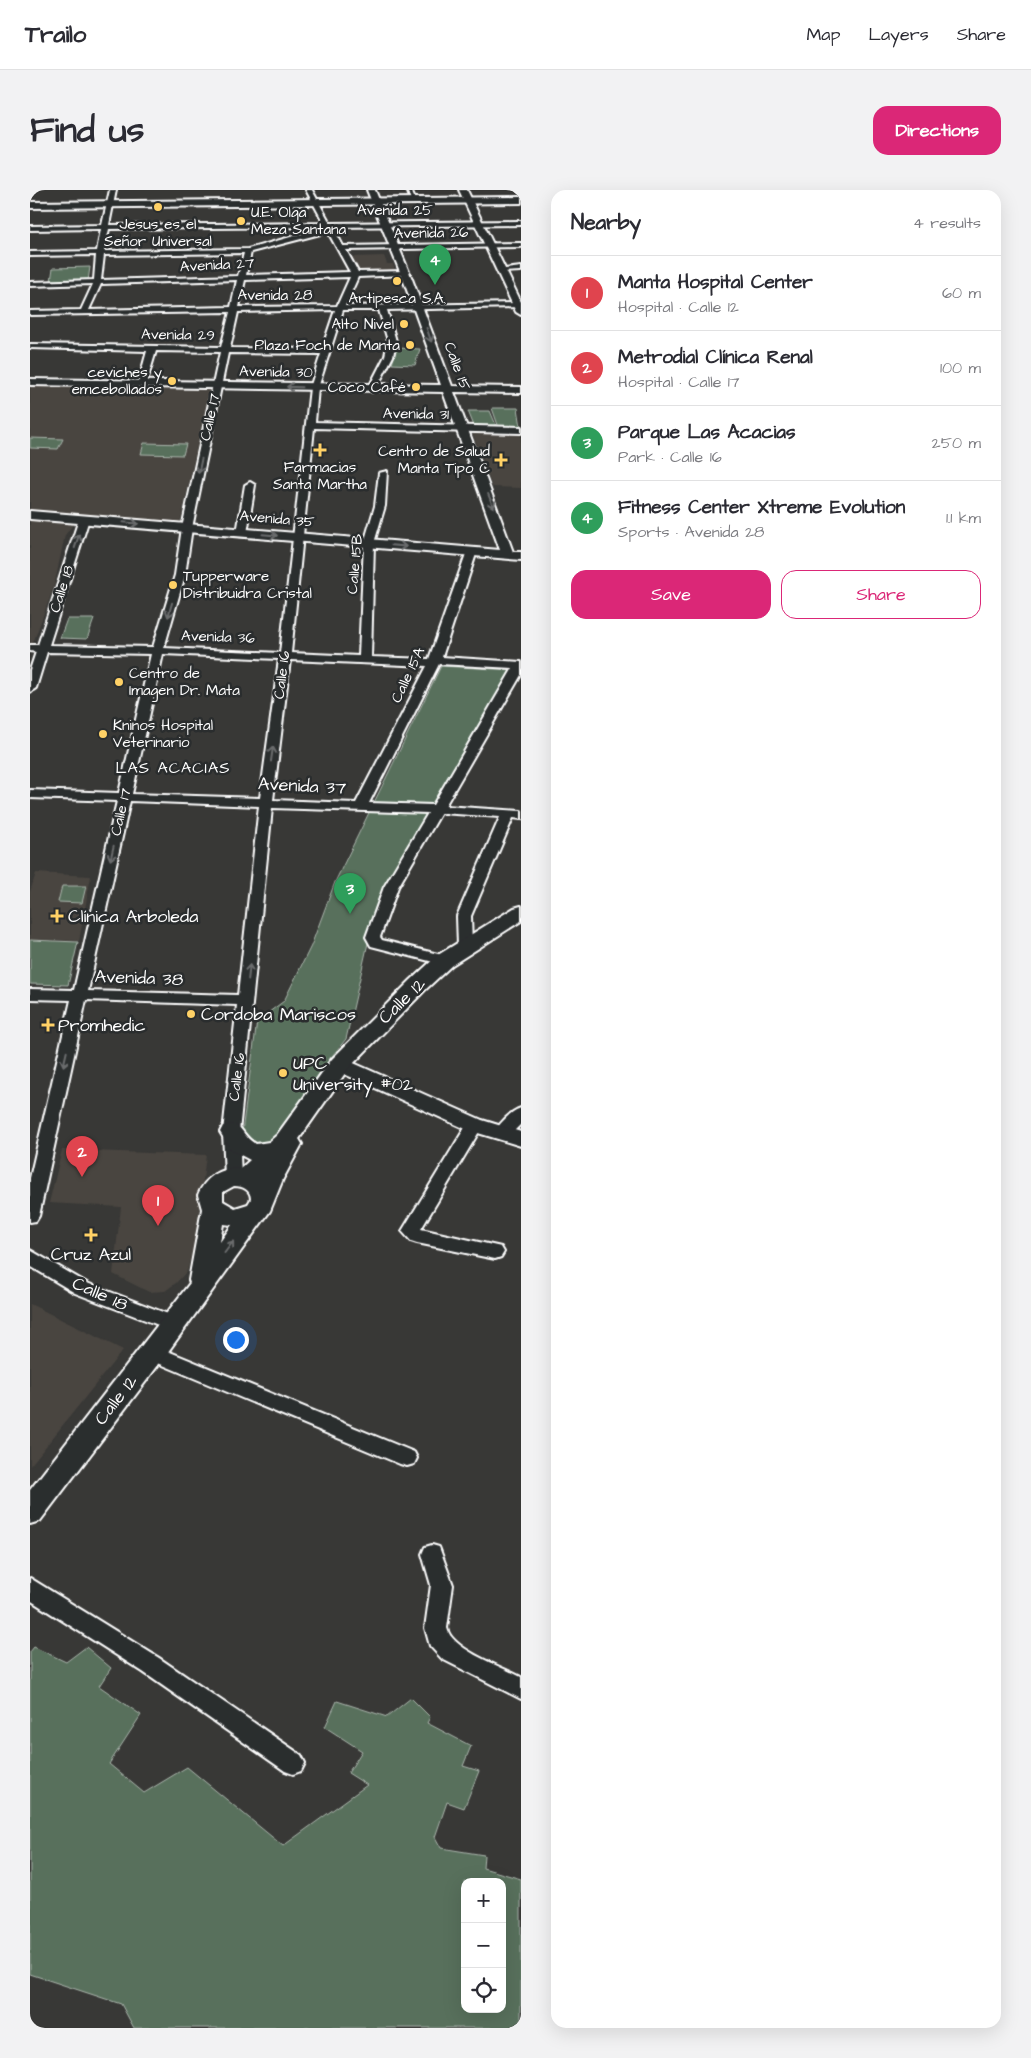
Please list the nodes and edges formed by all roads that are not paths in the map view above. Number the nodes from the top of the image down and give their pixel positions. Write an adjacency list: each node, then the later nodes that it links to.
1 (113, 190): 11 (street)
2 (309, 190): 10 (street)
3 (371, 190): 8 (street, Calle 15)
4 (464, 190): 6 (street)
5 (410, 191): 9 (street)
6 (468, 200): 7 (main road); 9 (main road); 15 (street)
7 (521, 200)
8 (377, 201): 9 (main road); 10 (main road); 14 (street, Calle 15)
9 (414, 201)
10 (315, 202): 11 (main road); 17 (street)
11 (110, 204): 12 (main road); 16 (street)
12 (30, 205)
13 (521, 223): 15 (street, Avenida 25)
14 (386, 224): 15 (street, Avenida 25); 17 (street, Avenida 25); 21 (street, Calle 15)
15 (479, 224): 20 (street)
16 (106, 227): 17 (street, Avenida 25); 18 (street, Avenida 25); 25 (street)
17 (329, 227): 22 (street); 23 (street)
18 (30, 228)
19 (521, 245): 20 (street, Avenida 26)
20 (489, 246): 21 (street, Avenida 26); 27 (street)
21 (395, 247): 22 (street, Avenida 26); 28 (street, Calle 15)
22 (341, 248): 29 (street)
23 (248, 251): 25 (street); 30 (street, Calle 17)
24 (30, 254): 25 (street)
25 (100, 254): 32 (street)
26 (521, 269): 27 (street)
27 (501, 270): 36 (street)
28 (406, 273): 29 (street, Avenida 27); 34 (street, Calle 15)
29 (355, 274): 30 (street, Avenida 27); 35 (street, Calle 16)
30 (243, 277): 32 (street, Avenida 27); 37 (street, Calle 17)
31 (30, 284): 32 (street, Avenida 27)
32 (96, 284): 38 (street)
33 (382, 307): 34 (street, Avenida 28); 35 (street, Avenida 28); 48 (street)
34 (418, 307): 36 (street, Avenida 28); 49 (street, Calle 15, one-way to 49)
35 (340, 308): 37 (street, Avenida 28); 43 (street, Calle 16)
36 (520, 308)
37 (234, 309): 38 (street, Avenida 28); 42 (street, Calle 17)
38 (84, 312): 39 (street, Avenida 28)
39 (30, 313)
40 (30, 346): 41 (street, Avenida 29)
41 (152, 349): 42 (street, Avenida 29); 45 (street)
42 (225, 350): 43 (street, Avenida 29); 46 (street, Calle 17)
43 (325, 352): 47 (street, Calle 16)
44 (30, 382): 45 (street, Avenida 30)
45 (142, 384): 46 (street, Avenida 30)
46 (217, 386): 47 (street, Avenida 30, one-way to 46); 58 (street, Calle 17, one-way to 58)
47 (314, 388): 48 (street, Avenida 30); 51 (street, Calle 16)
48 (372, 389): 49 (street, Avenida 30)
49 (448, 390): 50 (street, Avenida 30); 52 (street, Calle 15)
50 (521, 390)
51 (310, 425): 52 (street, Avenida 31); 60 (street, Calle 16)
52 (461, 429): 53 (street, Avenida 31); 63 (street, Calle 15, one-way to 63)
53 (521, 430)
54 (384, 473): 61 (street, Calle 15B)
55 (250, 485): 59 (street)
56 (30, 515): 57 (street, Avenida 35)
57 (84, 519): 58 (street, Avenida 35, one-way to 58); 65 (street, Calle 18, one-way to 57)
58 (187, 528): 59 (street, Avenida 35); 66 (street, Calle 17, one-way to 66)
59 (242, 533): 60 (street, Avenida 35, one-way to 60)
60 (298, 537): 61 (street, Avenida 35); 67 (street, Calle 16)
61 (369, 543): 62 (street, Avenida 35, one-way to 62); 68 (street, Calle 15B)
62 (472, 552): 63 (street, Avenida 35); 69 (street, Calle 15A)
63 (514, 555)
64 (30, 648): 65 (street, Avenida 36)
65 (43, 648): 66 (street, Avenida 36); 71 (street, Calle 18)
66 (158, 650): 67 (street, Avenida 36); 73 (street, Calle 17)
67 (285, 655): 68 (street, Avenida 36); 74 (street, Calle 16, one-way to 67)
68 (365, 658): 69 (street, Avenida 36)
69 (434, 661): 70 (street, Avenida 36); 75 (street, Calle 15A)
70 (521, 665): 76 (street)
71 (30, 688)
72 (30, 794): 73 (street, Avenida 37)
73 (124, 798): 74 (street, Avenida 37); 82 (street, Calle 17, one-way to 82)
74 (266, 802): 75 (street, Avenida 37); 83 (street, Calle 16, one-way to 74)
75 (361, 808): 76 (street, Avenida 37)
76 (437, 810): 77 (street); 80 (street)
77 (515, 814): 79 (street)
78 (521, 912): 79 (main road, Calle 12)
79 (465, 946): 80 (main road, Calle 12)
80 (445, 960): 84 (main road, Calle 12)
81 (30, 994): 82 (street, Avenida 38)
82 (80, 994): 83 (street, Avenida 38); 95 (street, Calle 17, one-way to 95)
83 (246, 1000): 88 (street, Calle 16)
84 (340, 1064): 85 (main road, Calle 12); 87 (street)
85 (306, 1114): 91 (main road, Calle 12); 93 (main road, Calle 12)
86 (521, 1114): 89 (street)
87 (475, 1125): 89 (street); 96 (street)
88 (231, 1132): 91 (main road); 92 (street, Calle 16)
89 (502, 1133): 90 (street)
90 (521, 1139)
91 (277, 1148): 92 (main road, Calle 12)
92 (239, 1177): 93 (main road); 94 (main road)
93 (261, 1204): 94 (main road); 98 (main road, Calle 12, one-way to 93)
94 (214, 1209): 98 (main road, Calle 12)
95 (30, 1216)
96 (495, 1252)
97 (30, 1257): 99 (street, Calle 18)
98 (200, 1286): 99 (main road, Calle 12)
99 (174, 1324): 100 (main road, Calle 12)
100 (153, 1353): 101 (street); 102 (main road, Calle 12)
101 (407, 1458)
102 (30, 1512)
103 (432, 1554): 105 (street)
104 (30, 1588): 106 (street)
105 (521, 1688)
106 (293, 1763)

